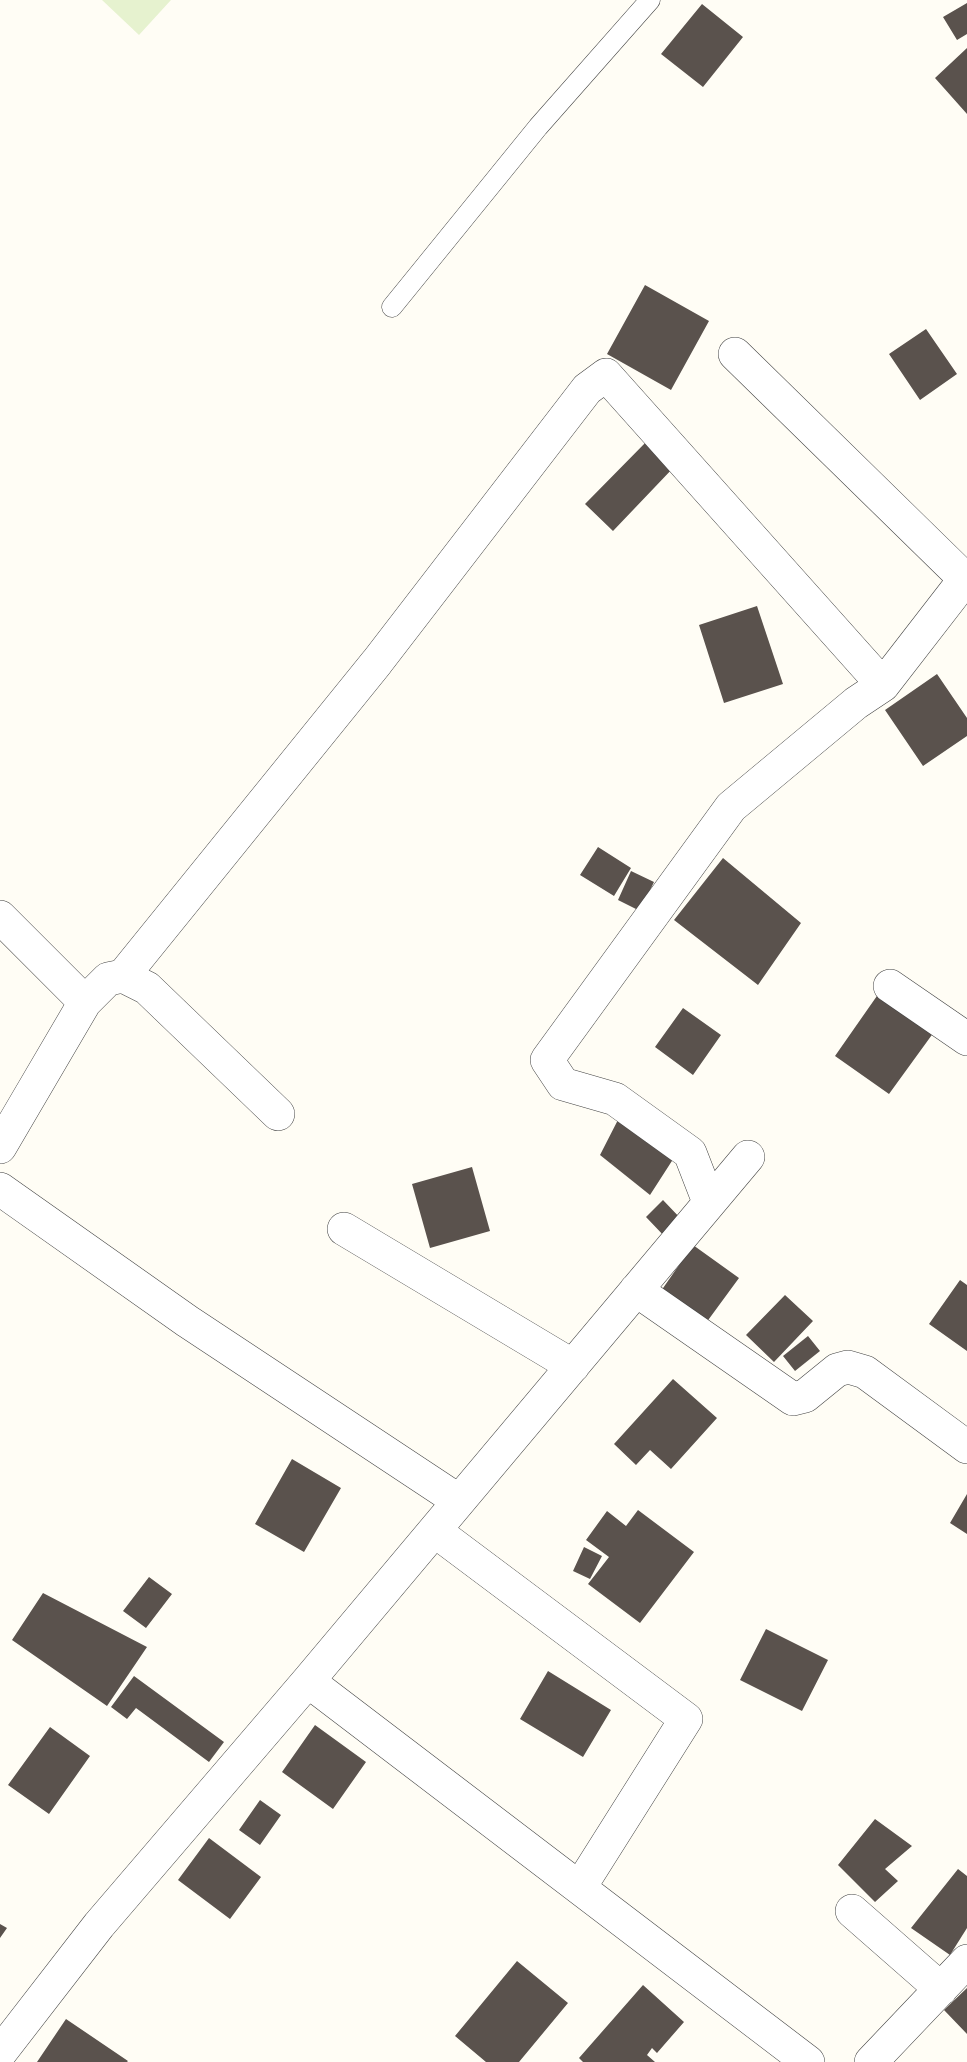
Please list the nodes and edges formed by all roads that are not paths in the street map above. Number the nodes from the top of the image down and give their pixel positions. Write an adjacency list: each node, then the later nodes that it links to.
1 (650, 0): 2 (lane)
2 (392, 307)
3 (735, 354): 4 (street)
4 (966, 578): 5 (street)
5 (883, 685): 7 (street); 15 (street)
6 (0, 917): 9 (street)
7 (123, 976): 9 (street); 11 (street)
8 (890, 986): 10 (street)
9 (85, 1002): 12 (street)
10 (967, 1039)
11 (278, 1114)
12 (0, 1147)
13 (748, 1156): 15 (street)
14 (0, 1189): 20 (street)
15 (709, 1202): 17 (street)
16 (344, 1228): 18 (street)
17 (636, 1290): 18 (street); 19 (street)
18 (573, 1366): 20 (street)
19 (967, 1447)
20 (459, 1501): 21 (street)
21 (435, 1531): 22 (street); 23 (street)
22 (308, 1682): 23 (street); 27 (street)
23 (580, 1887): 28 (street)
24 (852, 1911): 26 (street)
25 (967, 1961): 26 (street)
26 (941, 1989): 29 (street)
27 (0, 2053)
28 (808, 2062)
29 (871, 2062)

